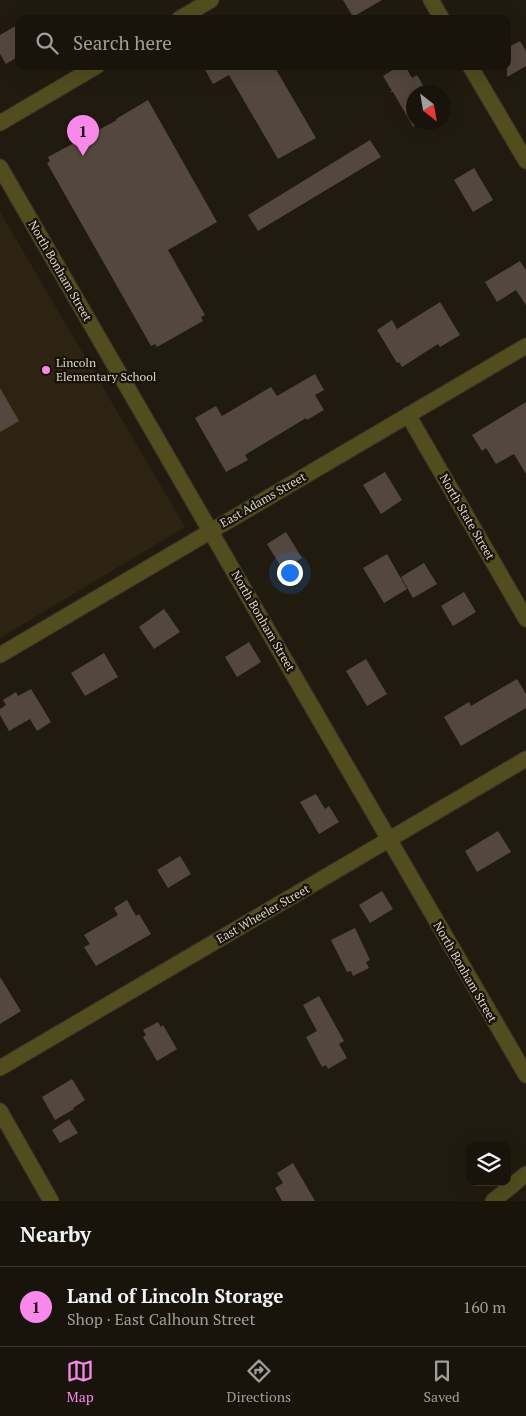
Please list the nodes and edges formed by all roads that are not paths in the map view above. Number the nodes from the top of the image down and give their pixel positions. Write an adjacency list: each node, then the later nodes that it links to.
1 (211, 0): 3 (street)
2 (431, 0): 4 (street)
3 (186, 15)
4 (440, 15)
5 (90, 70): 7 (street)
6 (472, 70): 8 (street)
7 (0, 123)
8 (526, 161)
9 (0, 167): 12 (street, North Bonham Street)
10 (526, 346): 11 (street, East Adams Street)
11 (408, 415): 12 (street, East Adams Street); 13 (street, North State Street)
12 (211, 530): 14 (street, East Adams Street); 16 (street, North Bonham Street)
13 (526, 619)
14 (0, 655)
15 (526, 759): 16 (street, East Wheeler Street)
16 (389, 841): 17 (street, East Wheeler Street); 18 (street, North Bonham Street)
17 (0, 1068)
18 (526, 1075)
19 (0, 1111): 21 (street)
20 (526, 1174): 22 (street)
21 (51, 1201)
22 (493, 1201)

